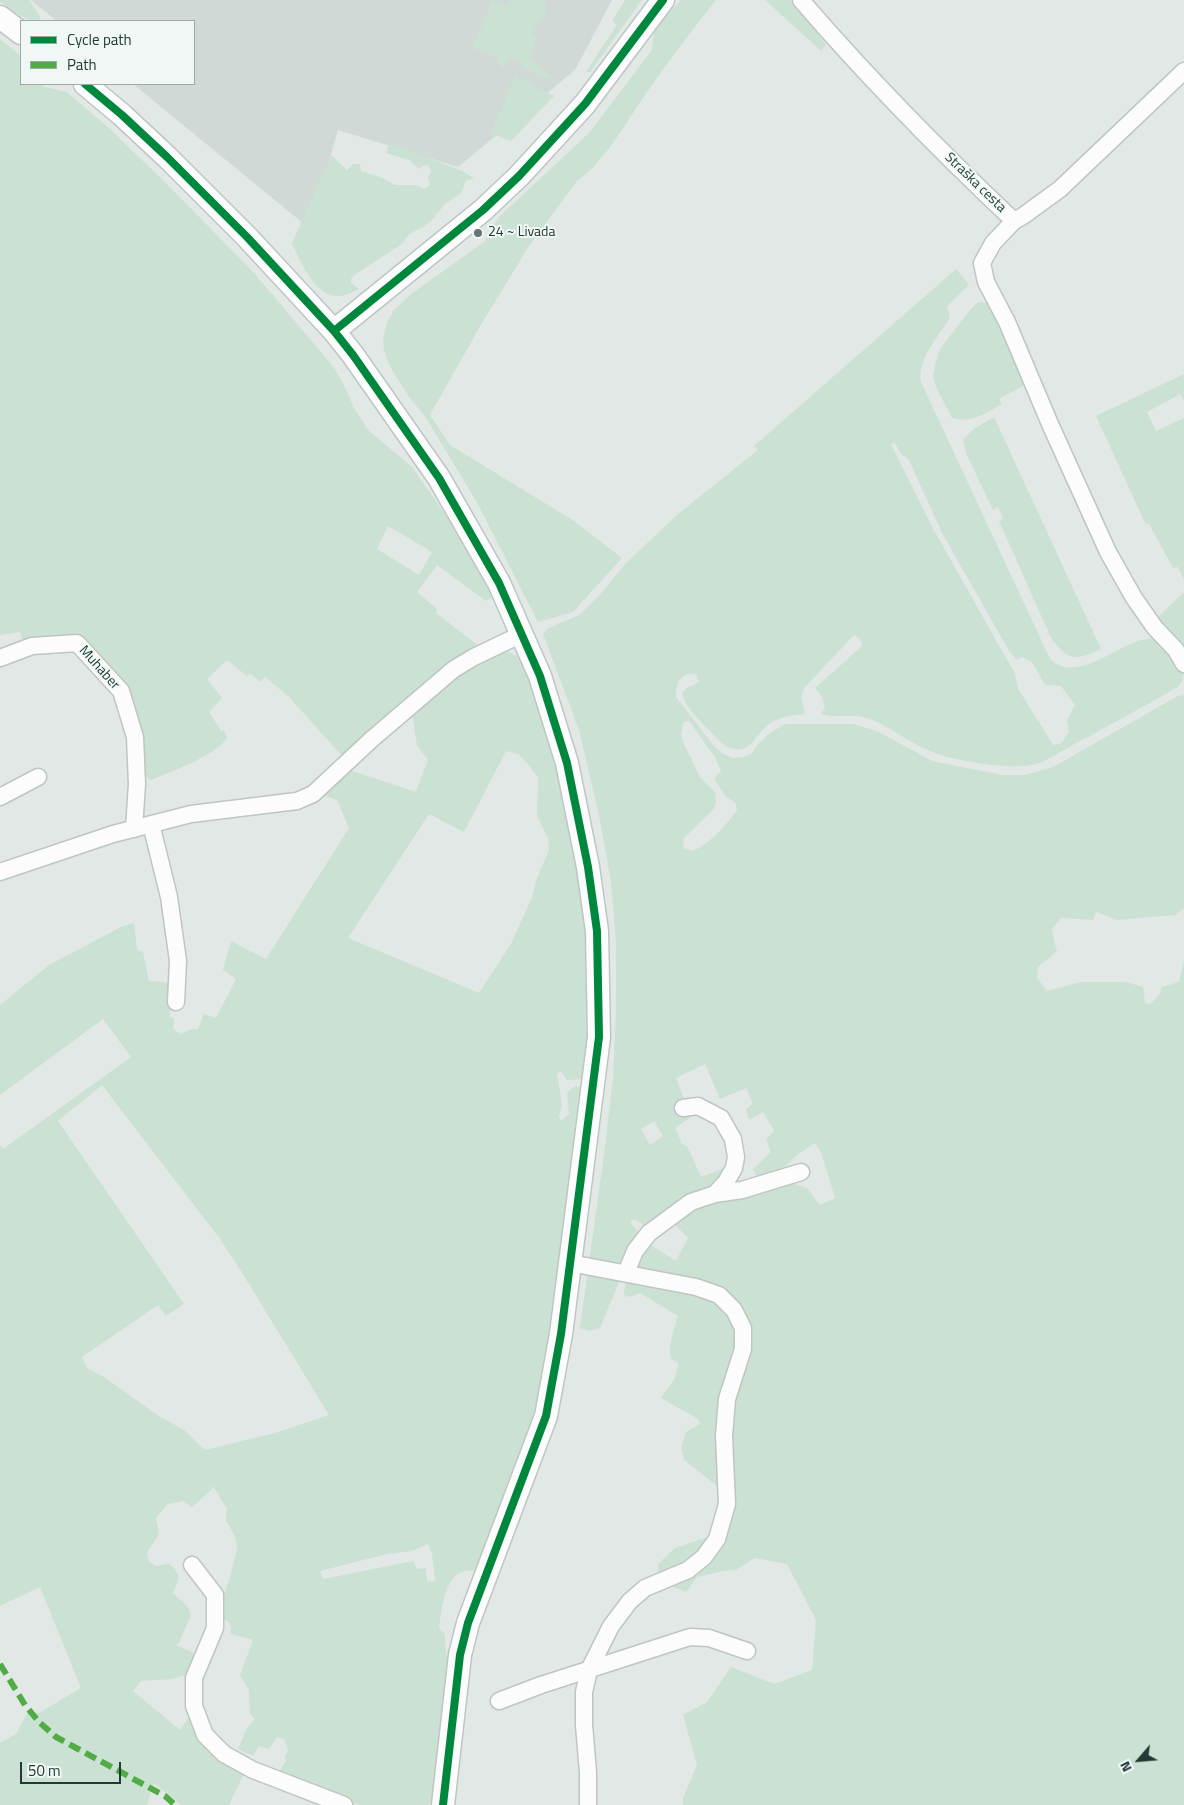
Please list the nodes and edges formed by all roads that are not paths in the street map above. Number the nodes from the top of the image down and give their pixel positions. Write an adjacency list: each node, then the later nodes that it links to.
1 (663, 0): 8 (street)
2 (801, 0): 7 (street, Straška cesta)
3 (0, 16): 4 (street)
4 (20, 32)
5 (1184, 71): 7 (street, Straška cesta)
6 (86, 85): 8 (street)
7 (1014, 221): 10 (street)
8 (334, 331): 9 (street)
9 (522, 634): 15 (street); 22 (street)
10 (1177, 646): 12 (street)
11 (0, 658): 16 (street, Muhaber)
12 (1184, 664)
13 (38, 777): 14 (street)
14 (0, 797)
15 (151, 824): 16 (street); 18 (street)
16 (134, 829): 17 (street)
17 (0, 872)
18 (176, 1002)
19 (683, 1108): 21 (street)
20 (801, 1172): 21 (street)
21 (715, 1194): 23 (street)
22 (570, 1263): 23 (street); 29 (street)
23 (626, 1273): 26 (street)
24 (192, 1565): 28 (street)
25 (748, 1651): 26 (street)
26 (589, 1670): 27 (street); 30 (street)
27 (499, 1701)
28 (344, 1805)
29 (443, 1805)
30 (588, 1805)

